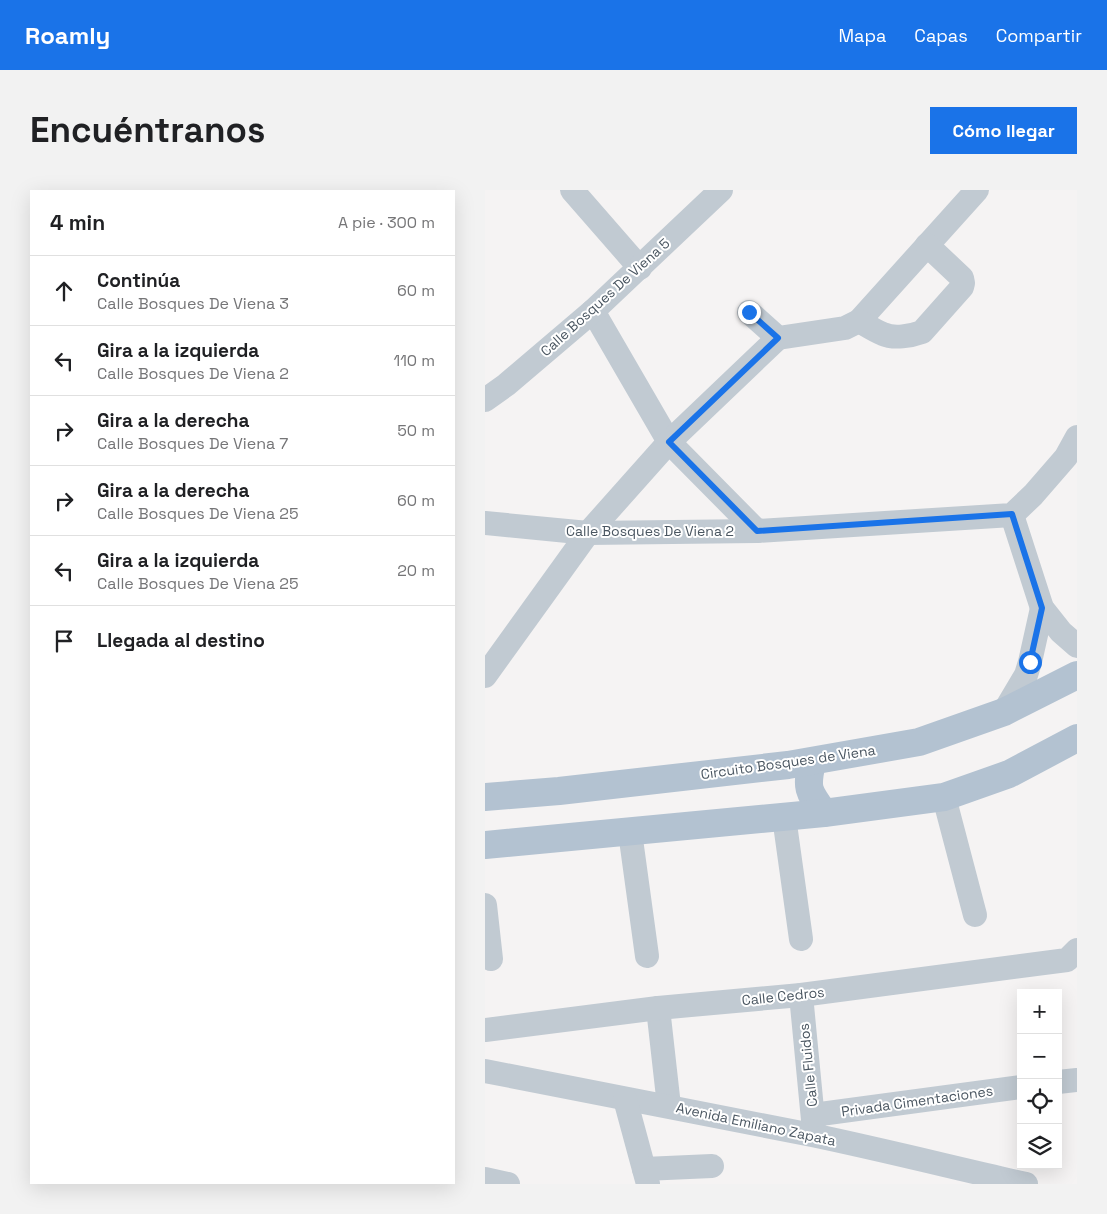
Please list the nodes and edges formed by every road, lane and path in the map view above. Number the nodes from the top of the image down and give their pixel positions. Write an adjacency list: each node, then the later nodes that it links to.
1 (572, 190): 5 (street)
2 (721, 190): 5 (street, Calle Bosques De Viena 5)
3 (977, 190): 4 (street)
4 (927, 245): 8 (street); 8 (street)
5 (640, 268): 6 (street, Calle Bosques De Viena 5)
6 (593, 311): 10 (street, Calle Bosques De Viena 5); 12 (street)
7 (749, 312): 9 (street)
8 (859, 321): 9 (street)
9 (778, 338): 12 (street)
10 (485, 400)
11 (1077, 437): 13 (street)
12 (669, 442): 15 (street); 16 (street)
13 (1012, 514): 15 (street, Calle Bosques De Viena 2); 17 (street)
14 (485, 523): 16 (street, Calle Bosques De Viena 2)
15 (757, 531): 16 (street, Calle Bosques De Viena 2)
16 (588, 533): 20 (street)
17 (1042, 608): 18 (street); 21 (street)
18 (1077, 646)
19 (1077, 675): 21 (main road, Circuito Bosques de Viena)
20 (485, 676)
21 (1004, 712): 23 (main road, Circuito Bosques de Viena)
22 (1075, 743): 24 (main road)
23 (800, 763): 25 (main road, Circuito Bosques de Viena); 26 (main road); 27 (main road)
24 (943, 796): 26 (main road); 31 (street)
25 (485, 797)
26 (824, 813): 27 (main road)
27 (787, 817): 28 (main road); 32 (street)
28 (630, 832): 29 (main road); 33 (street)
29 (485, 845)
30 (485, 905): 34 (street)
31 (975, 916)
32 (801, 939)
33 (647, 956)
34 (491, 959)
35 (1074, 960): 36 (street, Calle Cedros)
36 (801, 995): 37 (street, Calle Cedros); 45 (street, Calle Fluidos)
37 (658, 1008): 38 (street, Calle Cedros); 44 (street)
38 (485, 1030)
39 (485, 1071): 43 (street, Avenida Emiliano Zapata)
40 (1077, 1080): 41 (street)
41 (1062, 1082)
42 (1017, 1088): 45 (street, Privada Cimentaciones)
43 (625, 1099): 44 (street, Avenida Emiliano Zapata); 48 (street)
44 (669, 1106): 45 (street, Avenida Emiliano Zapata)
45 (814, 1126): 47 (street, Avenida Emiliano Zapata)
46 (712, 1166): 48 (street)
47 (945, 1175): 51 (street, Avenida Emiliano Zapata)
48 (646, 1177)
49 (485, 1179): 50 (street)
50 (508, 1184)
51 (1026, 1184)

